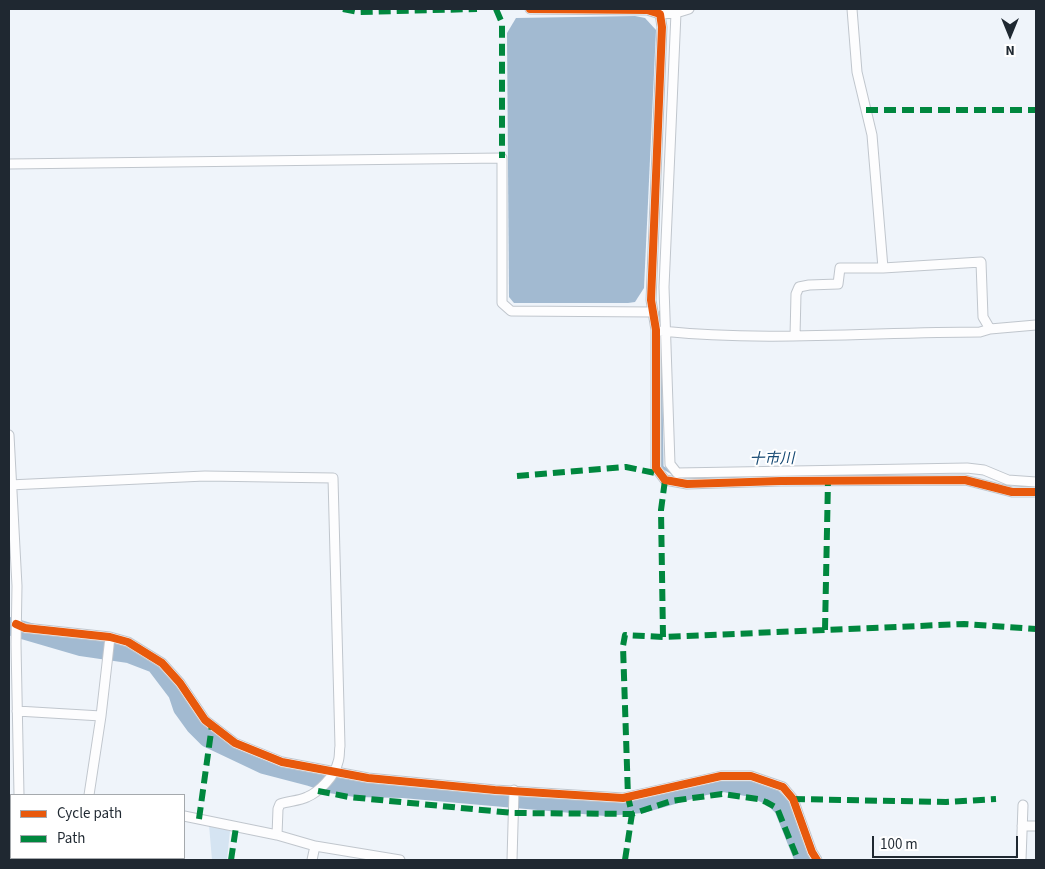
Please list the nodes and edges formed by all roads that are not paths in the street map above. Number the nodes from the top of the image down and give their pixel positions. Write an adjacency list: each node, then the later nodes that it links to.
1 (530, 9): 5 (street)
2 (689, 9): 4 (street)
3 (852, 9): 7 (street)
4 (675, 11): 5 (street); 12 (street)
5 (660, 14): 8 (street)
6 (9, 164): 8 (street)
7 (883, 268): 10 (street); 13 (street)
8 (653, 312): 11 (street)
9 (1036, 326): 10 (street)
10 (990, 329): 13 (street)
11 (656, 330): 12 (street); 17 (street)
12 (666, 331): 13 (street); 15 (street)
13 (795, 336)
14 (9, 435): 16 (street)
15 (1036, 482)
16 (11, 485): 18 (street); 22 (street)
17 (1036, 492)
18 (16, 624): 19 (street); 20 (street)
19 (110, 637): 21 (street); 22 (street)
20 (17, 711): 21 (street); 24 (street)
21 (101, 716): 25 (street)
22 (334, 772): 23 (street); 30 (street)
23 (514, 790): 35 (street); 36 (street)
24 (19, 794)
25 (89, 794)
26 (1023, 805): 28 (street)
27 (185, 816): 30 (street)
28 (1022, 826): 29 (street); 37 (street)
29 (1036, 826)
30 (277, 835): 31 (street)
31 (315, 846): 32 (street); 33 (street)
32 (356, 857): 34 (street)
33 (312, 860)
34 (400, 860)
35 (512, 860)
36 (817, 860)
37 (1021, 860)

